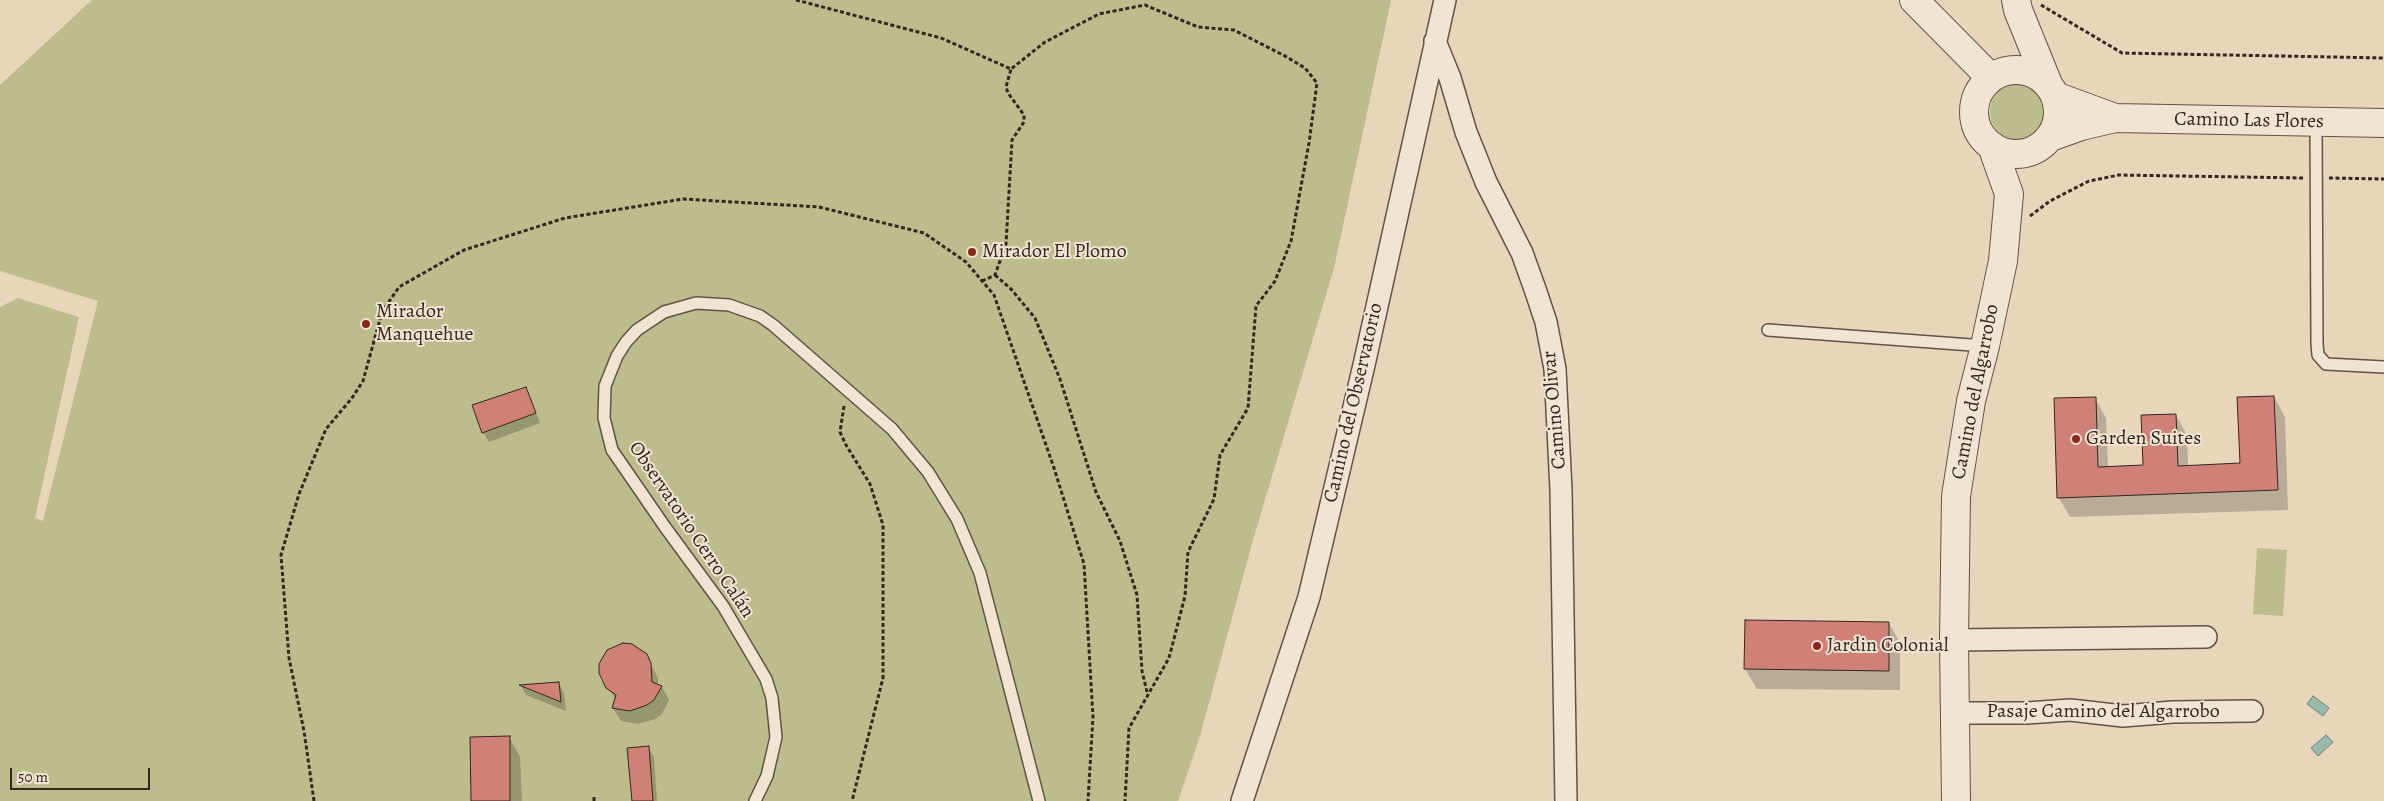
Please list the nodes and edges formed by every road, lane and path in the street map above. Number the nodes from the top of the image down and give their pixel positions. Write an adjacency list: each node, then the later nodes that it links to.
1 (796, 0): 7 (path)
2 (1445, 0): 5 (street, Camino del Observatorio)
3 (1914, 0): 8 (street)
4 (2024, 5): 6 (path); 8 (street); 9 (street)
5 (1435, 40): 36 (street, Camino del Observatorio); 37 (street, Camino Olivar)
6 (2384, 58)
7 (1011, 70): 19 (path); 27 (path)
8 (1999, 74): 9 (street); 14 (street)
9 (2051, 90): 10 (street, Camino Las Flores); 13 (street)
10 (2115, 118): 11 (street, Camino Las Flores); 13 (street, Camino Las Flores)
11 (2316, 123): 12 (street, Camino Las Flores); 15 (lane)
12 (2384, 123)
13 (2043, 142): 14 (street); 17 (street, Camino del Algarrobo)
14 (1992, 146): 17 (street, Camino del Algarrobo)
15 (2317, 178): 16 (path); 18 (path); 23 (lane)
16 (2384, 179)
17 (2009, 194): 18 (street, Camino del Algarrobo)
18 (2005, 234): 22 (street, Camino del Algarrobo)
19 (995, 275): 20 (path); 27 (path)
20 (982, 281): 30 (path); 34 (path)
21 (1768, 330): 22 (lane)
22 (1985, 346): 26 (street, Camino del Algarrobo)
23 (2384, 367)
24 (850, 393): 31 (lane, Observatorio Cerro Calán); 32 (path); 33 (lane, Observatorio Cerro Calán)
25 (2206, 637): 26 (street)
26 (1954, 640): 29 (street, Camino del Algarrobo)
27 (1147, 693): 35 (path)
28 (2252, 711): 29 (street, Pasaje Camino del Algarrobo)
29 (1955, 713): 38 (street, Camino del Algarrobo)
30 (314, 801)
31 (754, 801)
32 (852, 801)
33 (1039, 801)
34 (1088, 801)
35 (1124, 801)
36 (1242, 801)
37 (1566, 801)
38 (1956, 801)

